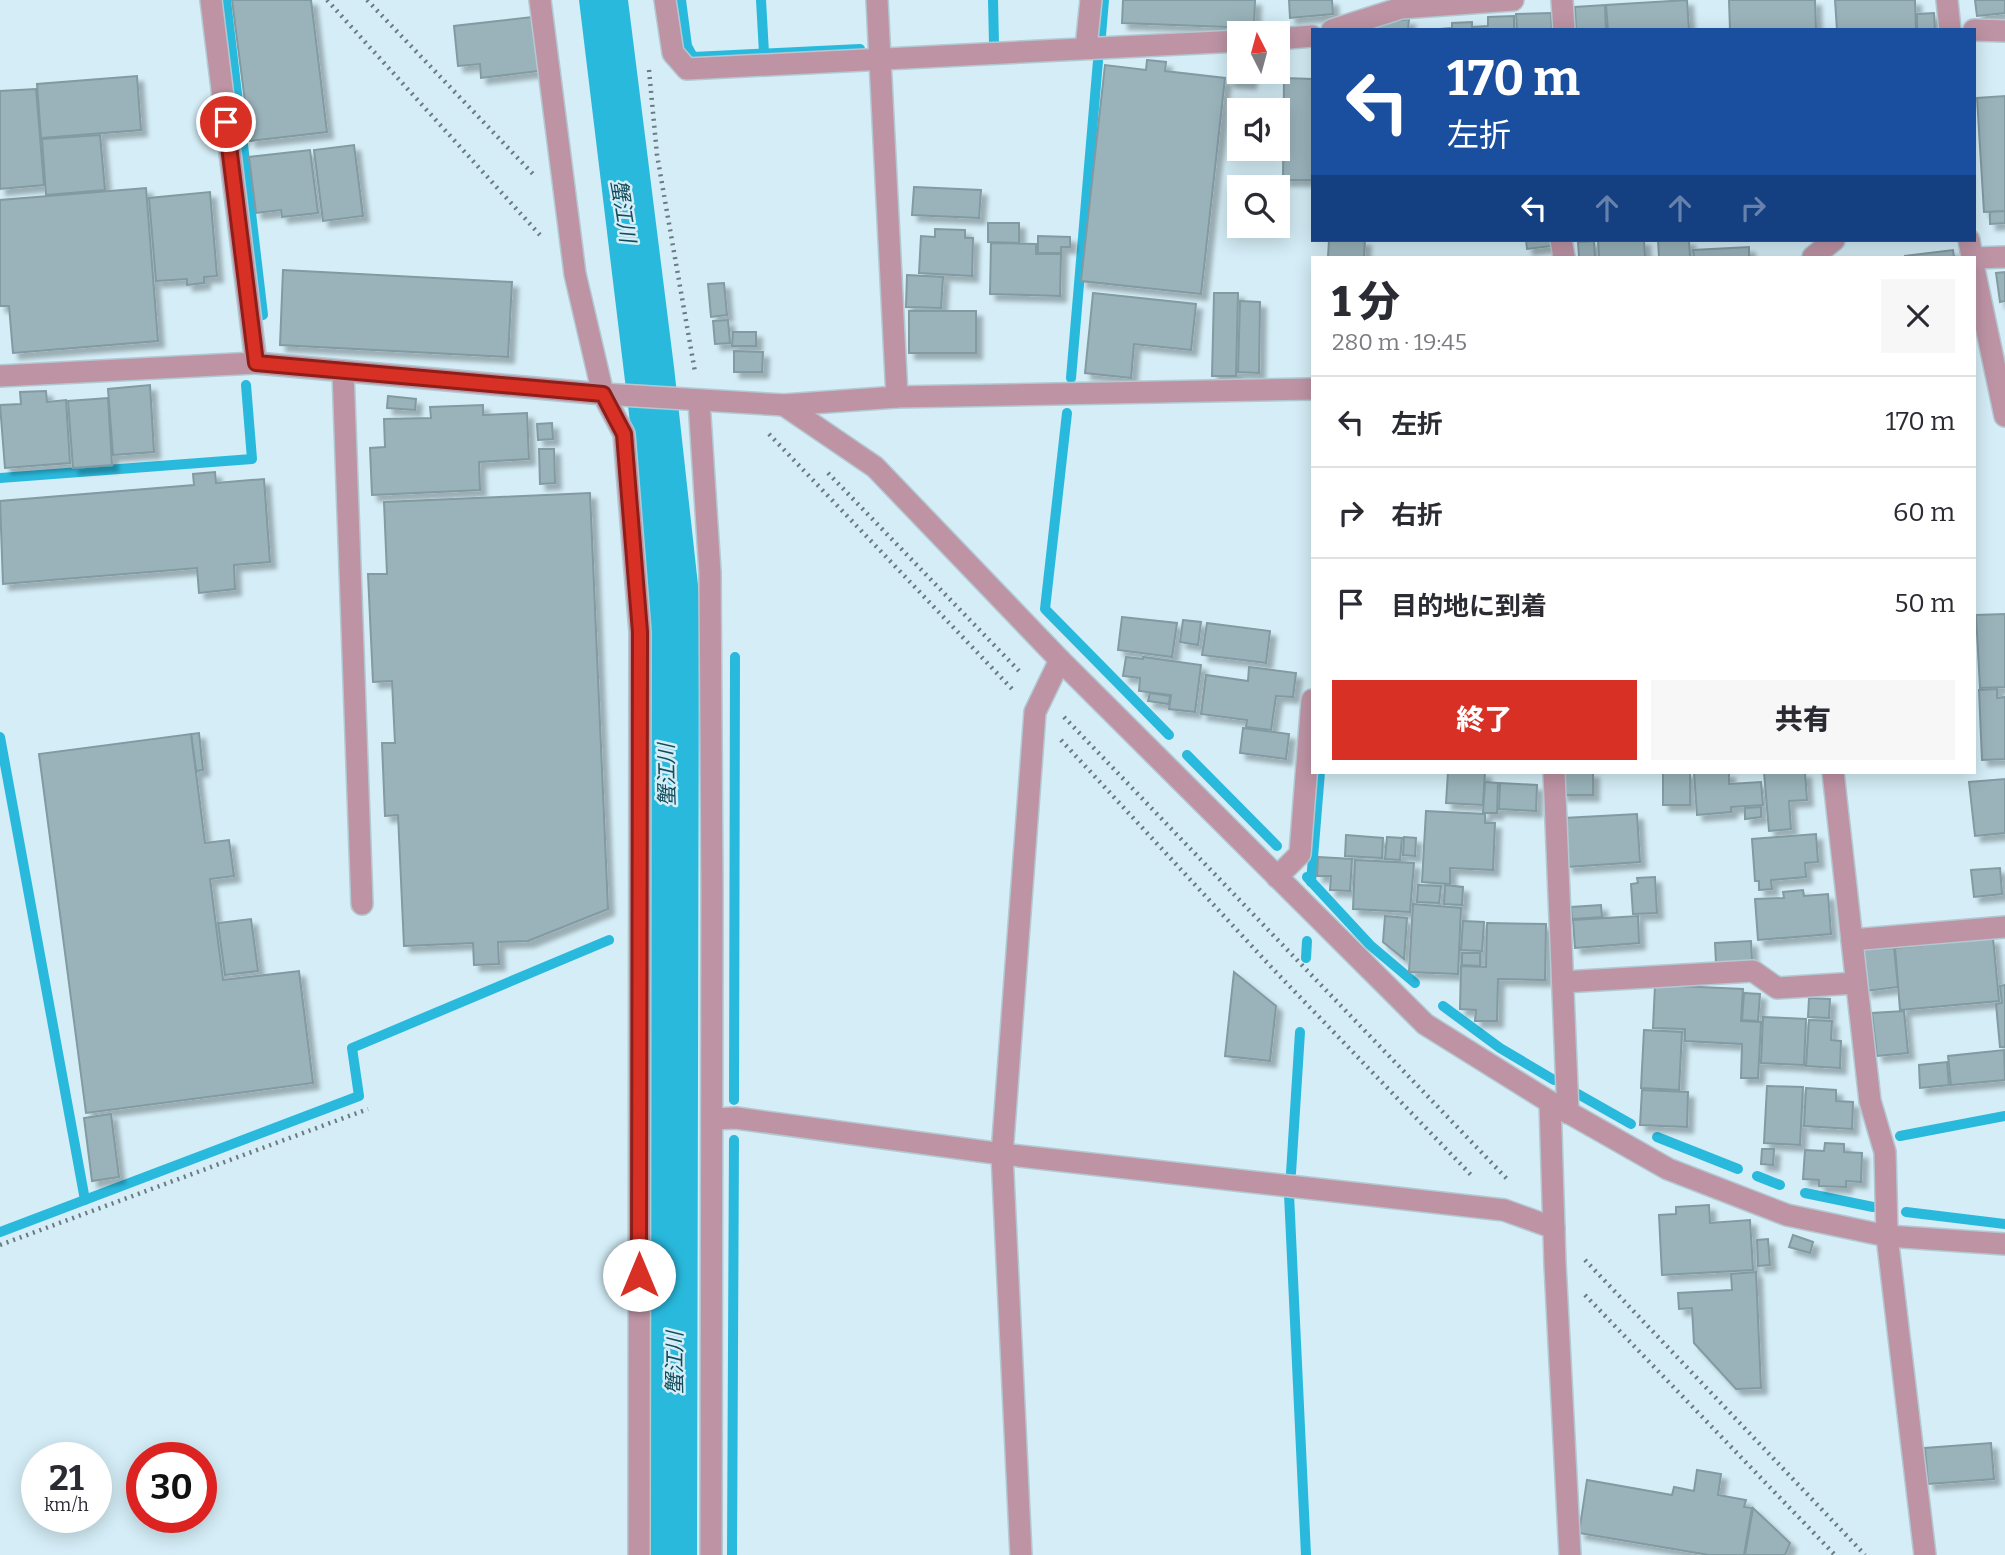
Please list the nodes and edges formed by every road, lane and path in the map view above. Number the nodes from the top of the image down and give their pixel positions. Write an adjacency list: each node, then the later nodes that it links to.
1 (211, 0): 29 (street)
2 (327, 0): 27 (path)
3 (368, 0): 22 (path)
4 (540, 0): 22 (street)
5 (665, 0): 20 (street)
6 (877, 0): 20 (street)
7 (1090, 0): 19 (street)
8 (1513, 0): 11 (street)
9 (1562, 0): 12 (street)
10 (1947, 0): 13 (street)
11 (1338, 28)
12 (1564, 28)
13 (1950, 28)
14 (1976, 30): 15 (street)
15 (2005, 31)
16 (1311, 36): 17 (street)
17 (1290, 38)
18 (1227, 42): 19 (street)
19 (1086, 48): 20 (street)
20 (880, 59): 34 (street)
21 (649, 65): 35 (path)
22 (566, 209): 27 (street)
23 (1832, 242): 24 (street)
24 (1814, 256)
25 (2005, 257): 26 (street)
26 (1976, 258)
27 (575, 274): 33 (street)
28 (1976, 278): 38 (street)
29 (256, 363): 30 (street); 31 (street)
30 (343, 371): 33 (street); 47 (street)
31 (0, 376)
32 (1311, 389): 34 (street)
33 (611, 394): 35 (street); 63 (street)
34 (897, 397): 37 (street)
35 (692, 400): 36 (street); 54 (street)
36 (739, 403): 37 (street); 39 (path); 42 (path)
37 (784, 405): 41 (street)
38 (2005, 416)
39 (781, 436)
40 (822, 469): 42 (path)
41 (1060, 660): 42 (street); 46 (street)
42 (1039, 704): 55 (street); 56 (path); 57 (path)
43 (1311, 714): 46 (street)
44 (1553, 774): 50 (street)
45 (1833, 774): 49 (street)
46 (1278, 877): 52 (street)
47 (362, 904)
48 (2005, 927): 49 (street)
49 (1852, 940): 51 (street)
50 (1563, 982): 51 (street); 52 (street)
51 (1856, 983): 59 (street)
52 (1559, 1108): 58 (street); 59 (street)
53 (368, 1109): 61 (path)
54 (712, 1119): 55 (street); 64 (street)
55 (1002, 1154): 57 (street); 65 (street)
56 (1516, 1188)
57 (1503, 1210): 58 (street)
58 (1554, 1228): 62 (street); 68 (path)
59 (1887, 1236): 60 (street); 69 (street)
60 (2005, 1244)
61 (0, 1245)
62 (1555, 1264): 66 (street); 67 (path)
63 (639, 1555)
64 (711, 1555)
65 (1021, 1555)
66 (1570, 1555)
67 (1835, 1555)
68 (1866, 1555)
69 (1925, 1555)

